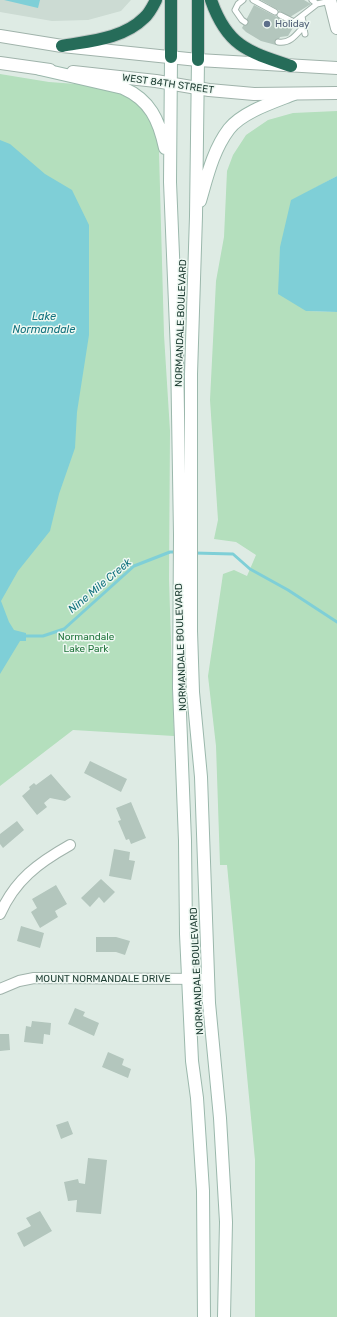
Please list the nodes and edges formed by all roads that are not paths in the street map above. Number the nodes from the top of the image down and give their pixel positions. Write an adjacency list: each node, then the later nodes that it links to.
1 (156, 0): 19 (highway)
2 (171, 0): 20 (highway, NORMANDALE BOULEVARD)
3 (198, 0): 21 (highway, NORMANDALE BOULEVARD)
4 (211, 0): 23 (highway)
5 (243, 0): 11 (lane)
6 (253, 0): 10 (lane)
7 (330, 0): 9 (lane); 13 (main road)
8 (309, 1): 9 (lane)
9 (317, 4): 10 (lane)
10 (302, 16): 12 (lane)
11 (245, 22)
12 (304, 26): 15 (lane); 18 (lane)
13 (337, 28)
14 (0, 29): 17 (main road)
15 (305, 34)
16 (0, 36): 17 (main road)
17 (19, 40): 19 (main road)
18 (278, 42)
19 (62, 46): 20 (main road)
20 (171, 57): 21 (main road); 26 (main road, NORMANDALE BOULEVARD)
21 (198, 60): 23 (main road); 27 (main road, NORMANDALE BOULEVARD)
22 (0, 63): 25 (main road, WEST 84TH STREET)
23 (291, 66): 24 (main road)
24 (337, 68)
25 (40, 69): 26 (main road, WEST 84TH STREET); 30 (main road)
26 (170, 83): 27 (main road, WEST 84TH STREET); 30 (main road, NORMANDALE BOULEVARD)
27 (198, 88): 29 (main road, WEST 84TH STREET); 31 (main road, NORMANDALE BOULEVARD)
28 (337, 92): 29 (main road, WEST 84TH STREET)
29 (294, 94): 31 (main road)
30 (170, 182): 32 (main road, NORMANDALE BOULEVARD)
31 (196, 216): 32 (main road, NORMANDALE BOULEVARD)
32 (185, 535): 33 (main road, NORMANDALE BOULEVARD)
33 (185, 570): 36 (main road, NORMANDALE BOULEVARD); 37 (main road, NORMANDALE BOULEVARD)
34 (70, 845): 35 (street)
35 (0, 914)
36 (187, 979): 37 (street, MOUNT NORMANDALE DRIVE); 38 (street, MOUNT NORMANDALE DRIVE); 39 (main road, NORMANDALE BOULEVARD)
37 (208, 979): 40 (main road, NORMANDALE BOULEVARD)
38 (0, 988)
39 (204, 1317)
40 (224, 1317)

